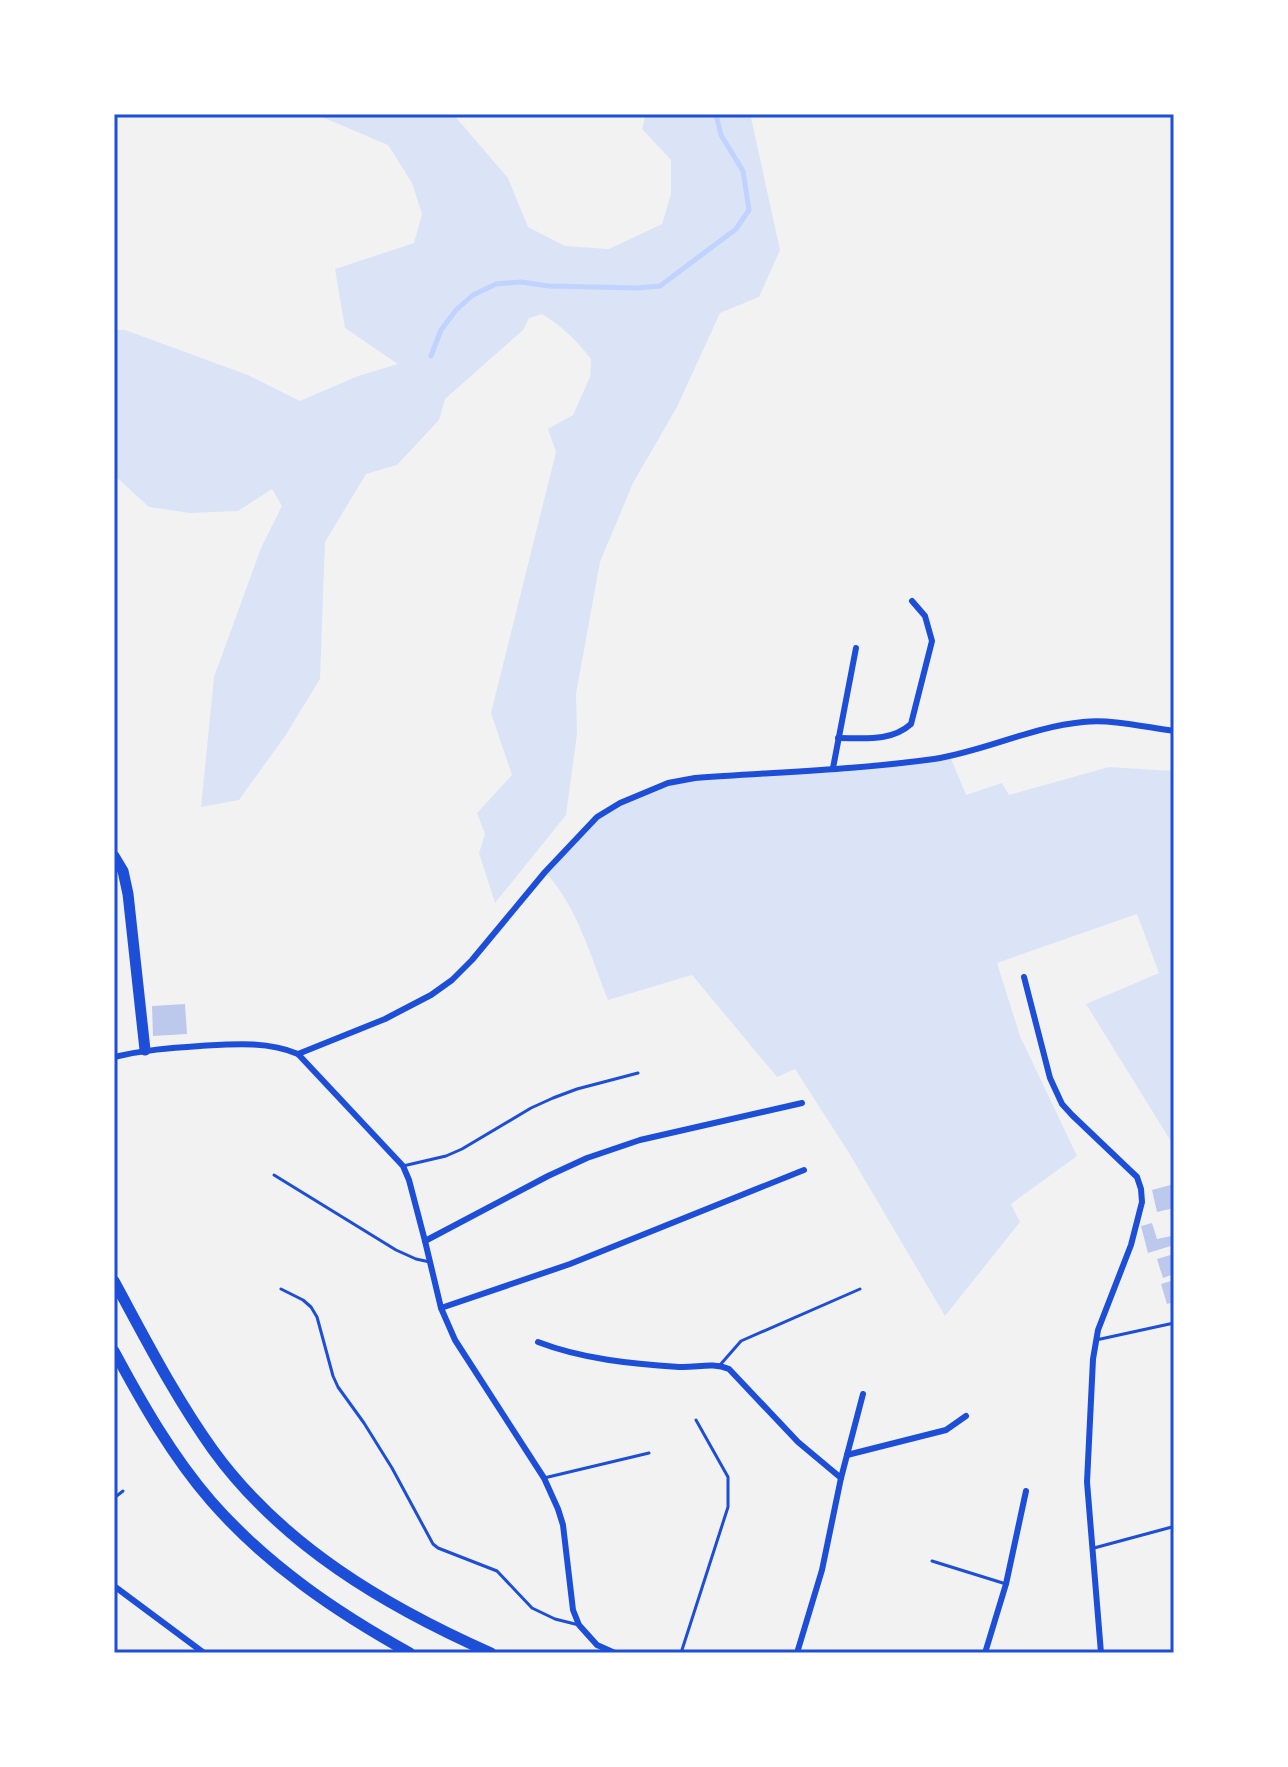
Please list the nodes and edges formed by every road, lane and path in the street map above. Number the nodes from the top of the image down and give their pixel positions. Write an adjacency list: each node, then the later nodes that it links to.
1 (912, 601): 4 (street)
2 (856, 648): 4 (street)
3 (1174, 731): 5 (street)
4 (838, 738): 5 (street)
5 (833, 768): 9 (street)
6 (114, 856): 8 (highway)
7 (1024, 977): 23 (street)
8 (145, 1050): 9 (street); 10 (street)
9 (298, 1054): 13 (street)
10 (114, 1057)
11 (638, 1073): 13 (lane)
12 (802, 1103): 16 (street)
13 (403, 1166): 16 (street)
14 (804, 1170): 21 (street)
15 (274, 1175): 17 (lane)
16 (425, 1241): 17 (street)
17 (430, 1262): 21 (street)
18 (114, 1281): 47 (highway)
19 (281, 1289): 43 (lane)
20 (860, 1289): 26 (lane)
21 (441, 1308): 33 (street)
22 (1174, 1323): 23 (lane)
23 (1096, 1340): 39 (street)
24 (538, 1342): 26 (street)
25 (114, 1351): 46 (highway)
26 (720, 1365): 34 (street)
27 (114, 1368): 45 (highway)
28 (863, 1394): 32 (street)
29 (966, 1416): 32 (street)
30 (696, 1420): 49 (lane)
31 (649, 1453): 33 (lane)
32 (847, 1455): 34 (street)
33 (544, 1478): 43 (street)
34 (841, 1478): 50 (street)
35 (123, 1491): 37 (lane)
36 (1026, 1491): 41 (street)
37 (114, 1498)
38 (1172, 1527): 39 (lane)
39 (1094, 1549): 52 (street)
40 (932, 1561): 41 (lane)
41 (1006, 1584): 51 (street)
42 (114, 1586): 44 (street)
43 (579, 1625): 48 (street)
44 (204, 1653)
45 (397, 1653)
46 (410, 1653)
47 (491, 1653)
48 (615, 1653)
49 (681, 1653)
50 (797, 1653)
51 (985, 1653)
52 (1101, 1653)

